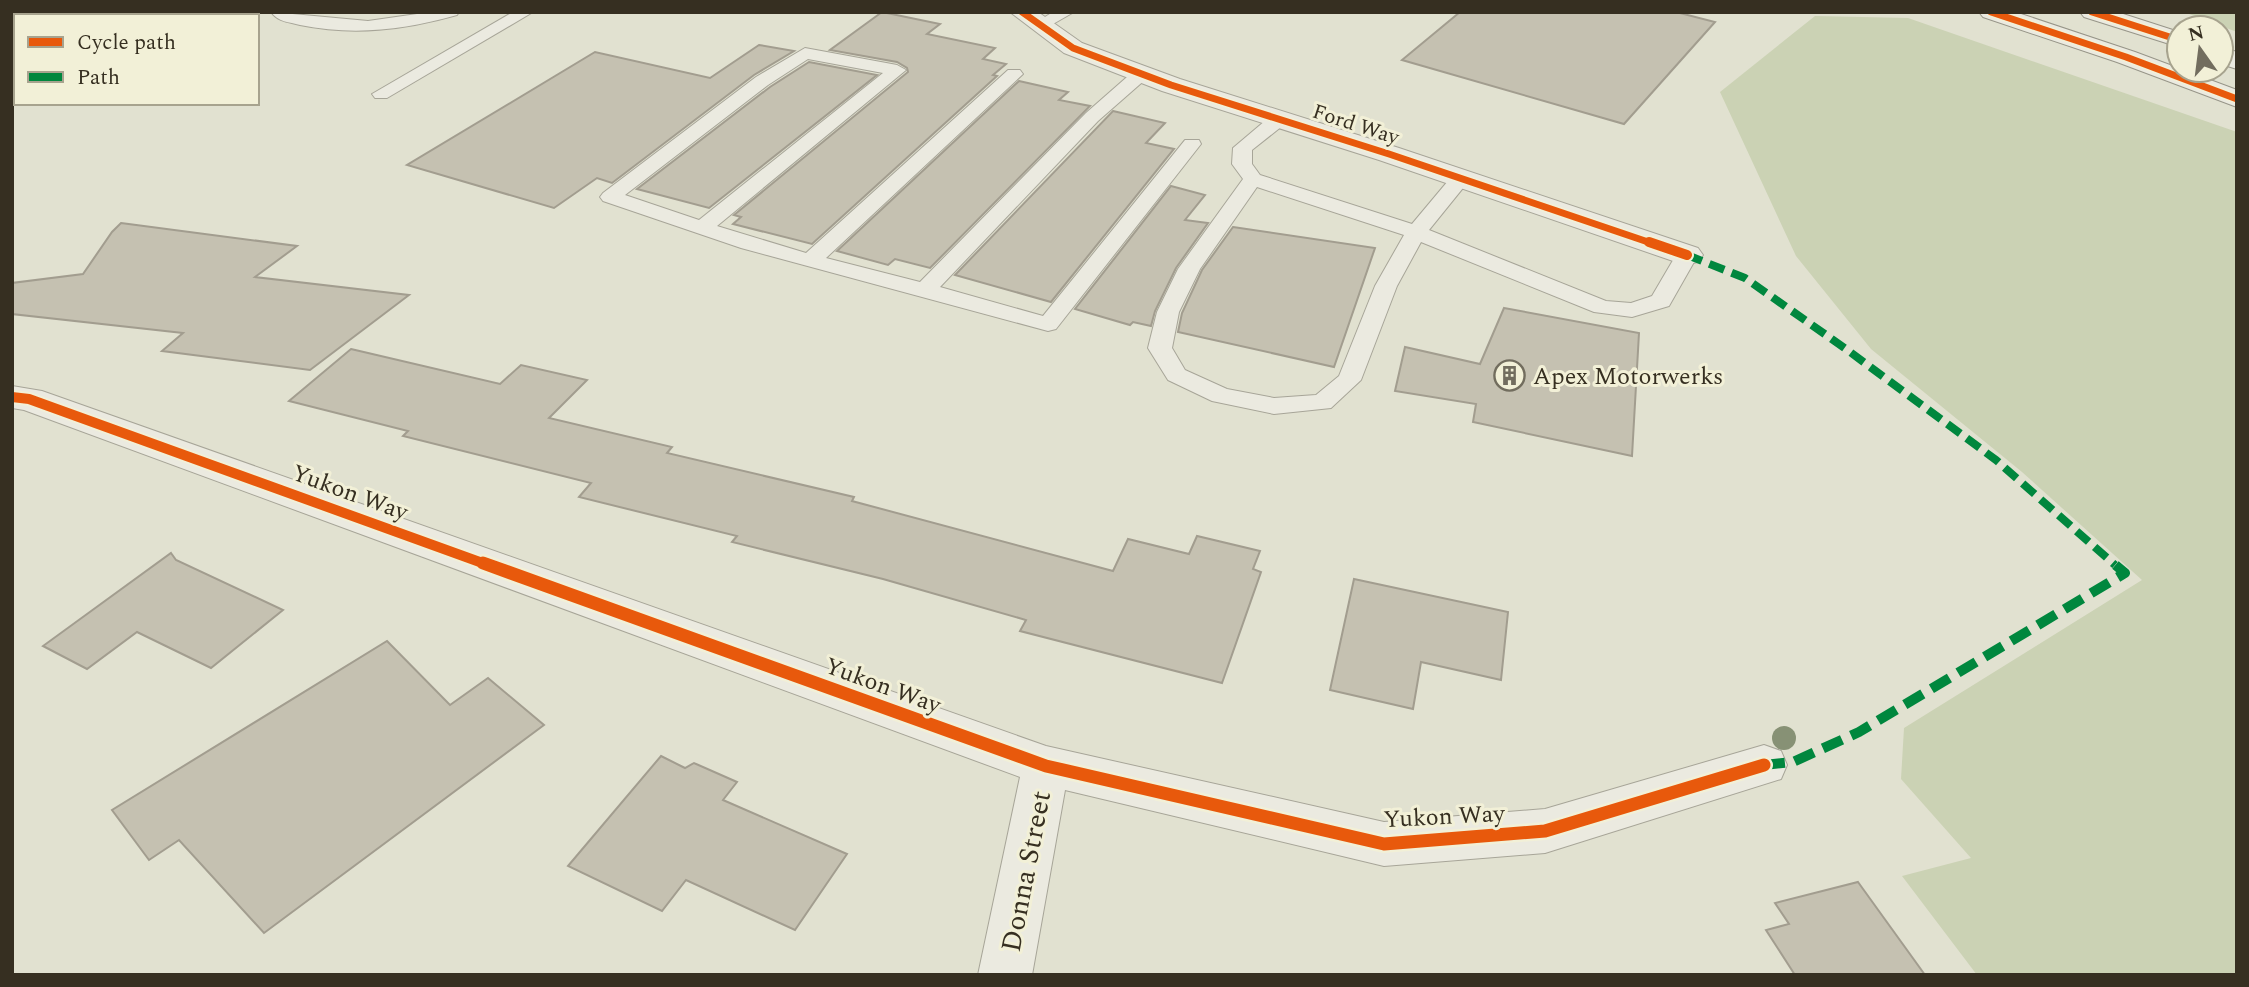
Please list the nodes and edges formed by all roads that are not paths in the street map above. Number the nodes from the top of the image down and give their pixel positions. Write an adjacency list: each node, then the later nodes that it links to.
1 (279, 12): 2 (lane)
2 (452, 12)
3 (525, 12): 11 (lane)
4 (1066, 12): 7 (lane)
5 (1991, 12): 12 (street)
6 (2092, 12): 8 (street)
7 (1031, 19): 10 (street, Ford Way)
8 (2165, 35)
9 (1014, 74): 20 (lane)
10 (1141, 74): 13 (street, Ford Way); 21 (lane)
11 (381, 94)
12 (2237, 99)
13 (1279, 119): 15 (lane); 16 (street, Ford Way)
14 (1192, 144): 21 (lane)
15 (1253, 179): 18 (lane); 18 (lane)
16 (1461, 179): 18 (lane); 19 (street, Ford Way)
17 (702, 228): 17 (lane); 20 (lane)
18 (1416, 232): 19 (lane)
19 (1687, 255)
20 (811, 260): 21 (lane)
21 (925, 290)
22 (12, 397): 24 (street, Yukon Way)
23 (1764, 765): 24 (street, Yukon Way)
24 (1046, 766): 25 (street, Donna Street)
25 (1005, 975)

